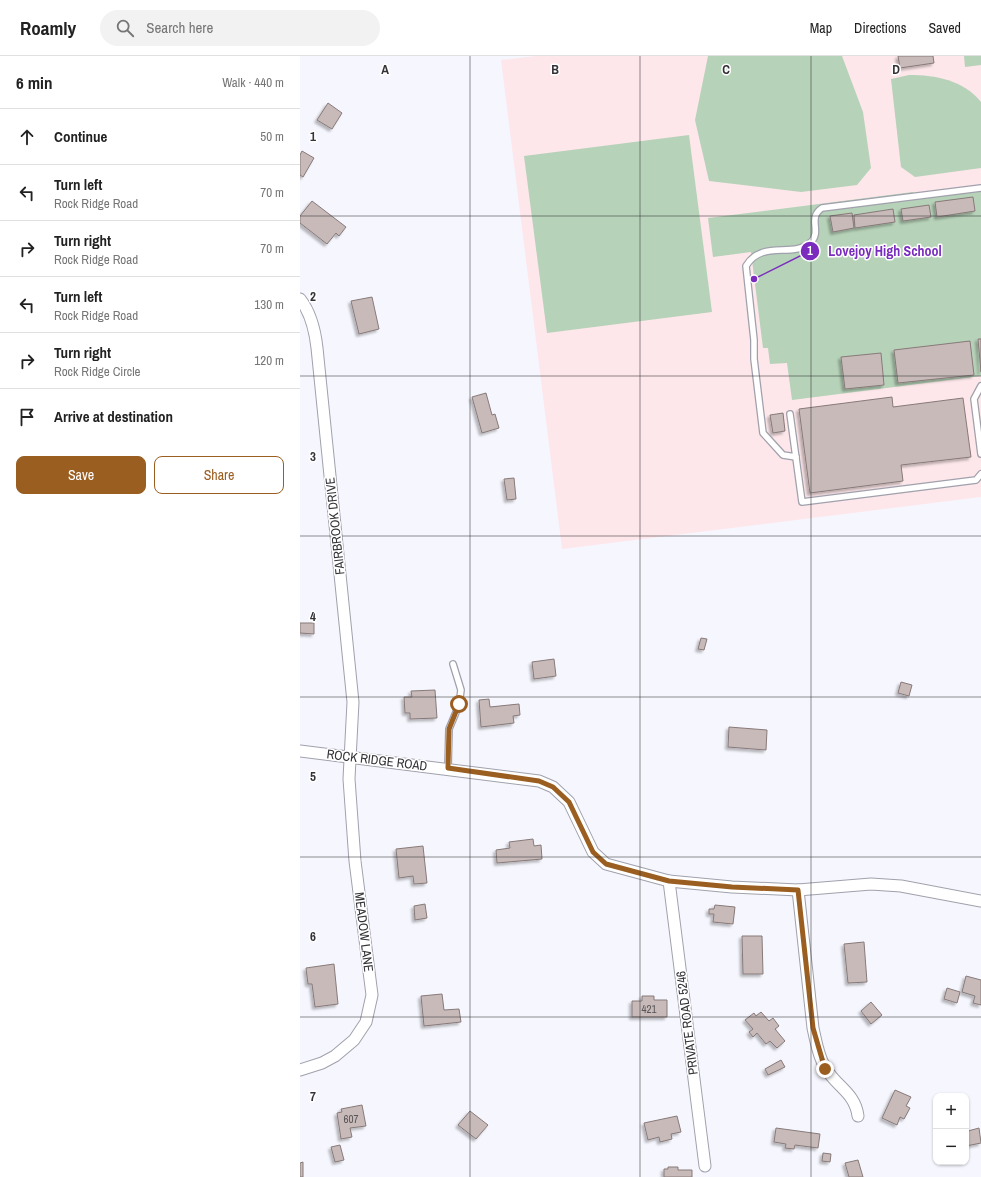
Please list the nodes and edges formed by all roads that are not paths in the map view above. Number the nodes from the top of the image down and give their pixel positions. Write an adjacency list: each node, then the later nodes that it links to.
1 (981, 188): 6 (lane)
2 (300, 299): 10 (street, FAIRBROOK DRIVE)
3 (981, 386): 5 (lane)
4 (790, 414): 6 (lane)
5 (981, 454)
6 (796, 457): 7 (lane)
7 (981, 474)
8 (453, 664): 11 (lane)
9 (300, 751): 10 (street, ROCK RIDGE ROAD)
10 (350, 757): 11 (street, ROCK RIDGE ROAD); 15 (street, MEADOW LANE)
11 (448, 768): 12 (street, ROCK RIDGE ROAD)
12 (669, 881): 13 (street, ROCK RIDGE ROAD); 17 (street, PRIVATE ROAD 5246)
13 (798, 890): 14 (street, ROCK RIDGE ROAD); 16 (street)
14 (981, 901)
15 (300, 1070)
16 (858, 1116)
17 (705, 1166)

